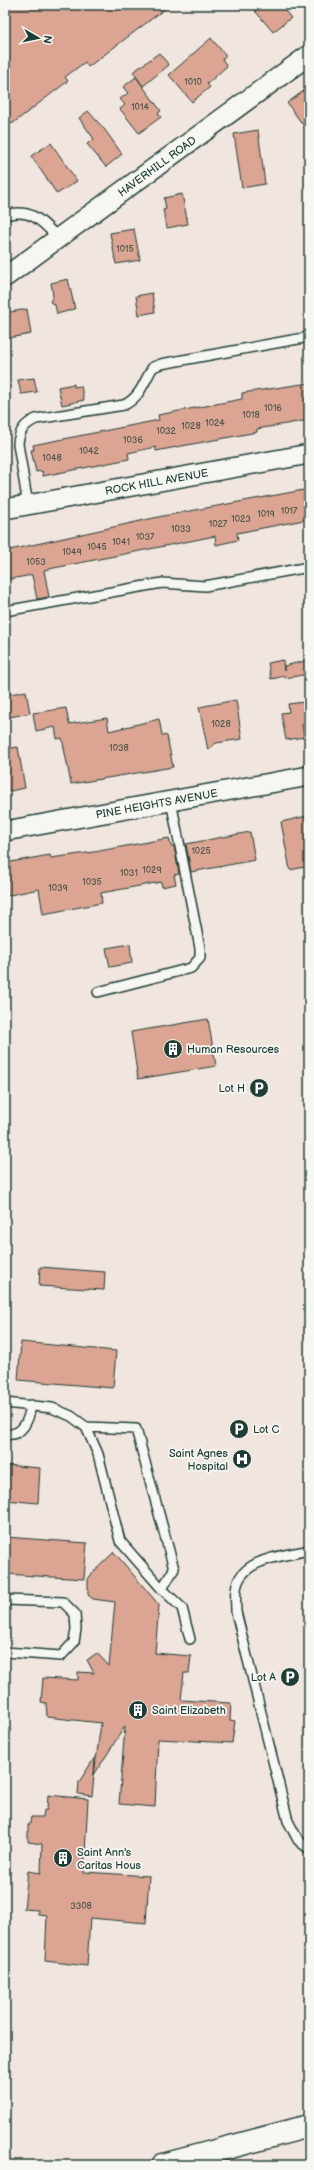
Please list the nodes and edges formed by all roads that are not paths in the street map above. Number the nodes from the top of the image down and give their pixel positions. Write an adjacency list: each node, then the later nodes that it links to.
1 (309, 55): 3 (street, HAVERHILL ROAD)
2 (5, 215): 3 (lane)
3 (58, 238): 4 (street, HAVERHILL ROAD)
4 (5, 277)
5 (309, 337): 7 (lane)
6 (309, 454): 7 (street, ROCK HILL AVENUE)
7 (28, 505): 8 (street, ROCK HILL AVENUE)
8 (5, 509)
9 (309, 567): 10 (lane)
10 (5, 611)
11 (309, 776): 12 (street, PINE HEIGHTS AVENUE)
12 (171, 801): 13 (street, PINE HEIGHTS AVENUE); 14 (lane)
13 (5, 831)
14 (98, 992)
15 (5, 1403): 16 (lane)
16 (31, 1405): 17 (lane); 18 (lane)
17 (86, 1427): 20 (lane); 20 (lane)
18 (5, 1434)
19 (309, 1550): 24 (lane)
20 (162, 1589): 22 (lane)
21 (5, 1600): 23 (lane)
22 (190, 1639)
23 (5, 1652)
24 (309, 1848)
25 (309, 2126): 26 (main road)
26 (183, 2161): 27 (main road)
27 (163, 2165)

